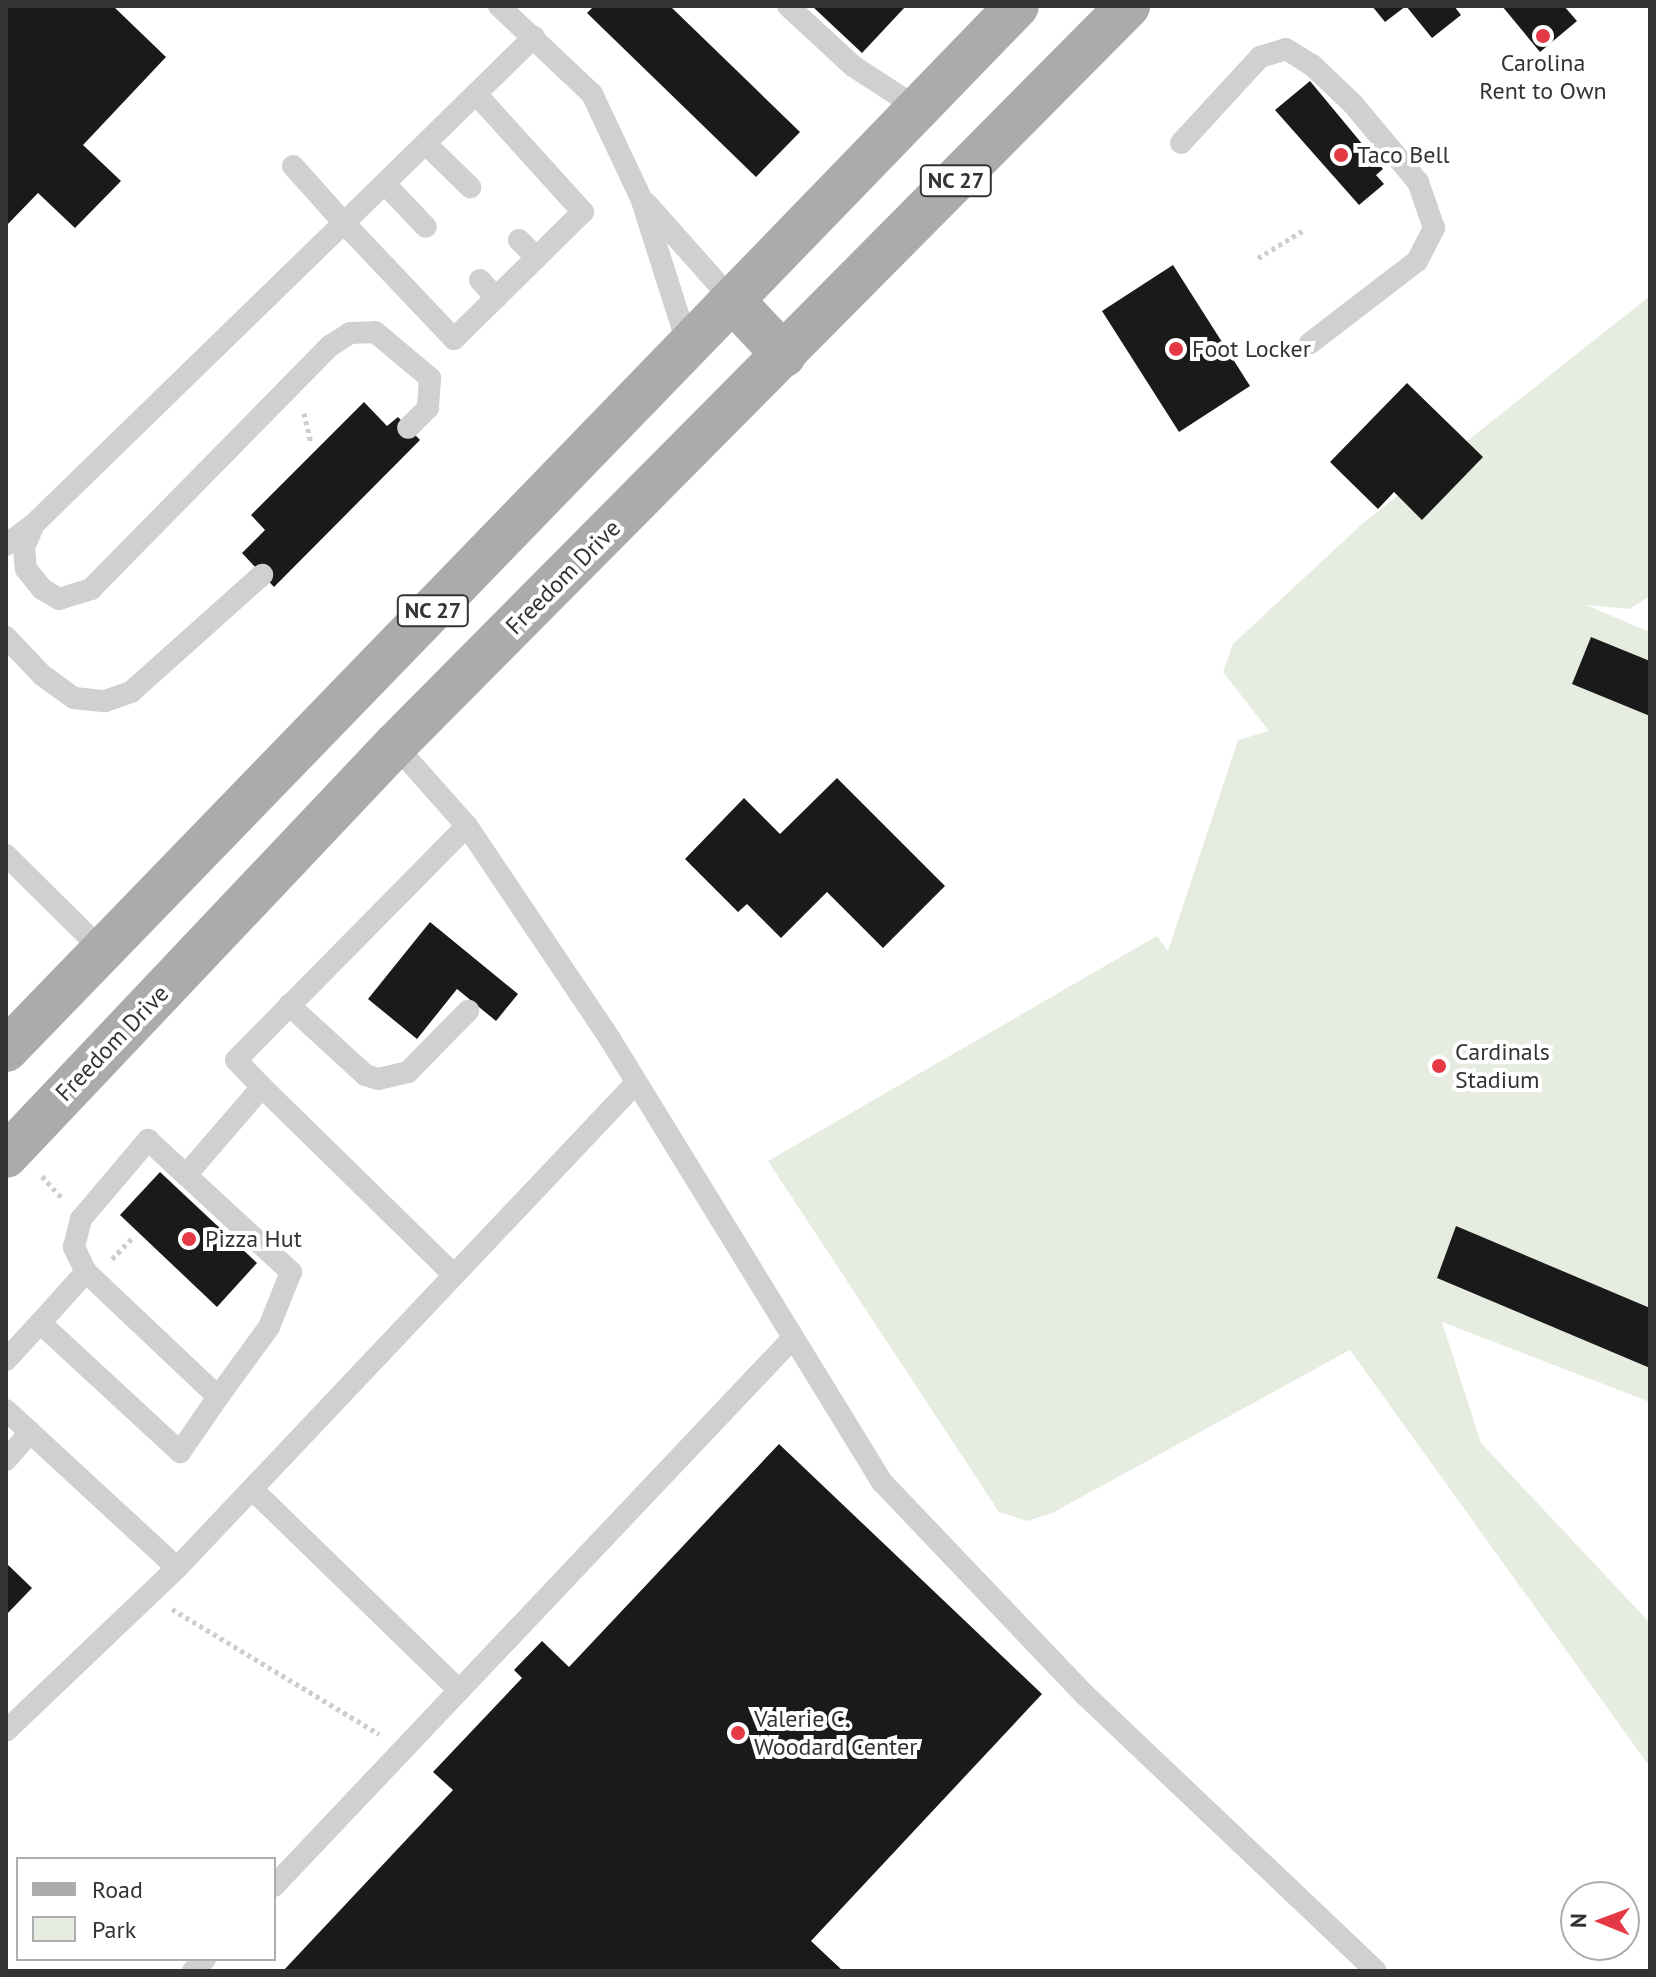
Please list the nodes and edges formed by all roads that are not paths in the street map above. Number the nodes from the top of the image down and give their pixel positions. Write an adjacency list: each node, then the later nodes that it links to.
1 (499, 6): 5 (lane)
2 (788, 6): 7 (lane)
3 (1017, 6): 7 (main road, NC 27)
4 (1128, 6): 23 (main road, Freedom Drive / NC 27)
5 (534, 37): 6 (lane); 13 (lane)
6 (478, 96): 9 (lane); 17 (lane)
7 (919, 109): 20 (main road, NC 27)
8 (1181, 143): 21 (lane)
9 (426, 144): 11 (lane); 12 (lane)
10 (293, 166): 14 (lane)
11 (385, 184): 14 (lane); 15 (lane)
12 (470, 187)
13 (641, 198): 20 (lane); 22 (lane)
14 (344, 223): 19 (lane); 25 (lane)
15 (426, 227)
16 (519, 240): 17 (lane)
17 (537, 258): 19 (lane)
18 (480, 280): 19 (lane)
19 (496, 298)
20 (734, 302): 22 (main road, NC 27); 23 (main road)
21 (1310, 343)
22 (689, 348): 32 (main road, NC 27)
23 (784, 355): 29 (main road, Freedom Drive / NC 27)
24 (408, 428): 25 (lane)
25 (34, 524): 26 (lane)
26 (6, 545)
27 (262, 575): 28 (lane)
28 (6, 637)
29 (395, 745): 30 (lane); 38 (main road, Freedom Drive / NC 27)
30 (467, 826): 33 (lane); 36 (lane)
31 (6, 855): 32 (lane)
32 (102, 950): 35 (main road, NC 27)
33 (289, 1005): 34 (lane); 37 (lane)
34 (468, 1011)
35 (6, 1050)
36 (635, 1084): 41 (lane); 43 (lane)
37 (262, 1087): 39 (lane); 41 (lane)
38 (6, 1156)
39 (186, 1175): 40 (lane); 45 (lane)
40 (86, 1272): 42 (lane); 45 (lane)
41 (453, 1274): 49 (lane)
42 (40, 1323): 44 (lane); 45 (lane)
43 (791, 1340): 51 (lane); 54 (lane)
44 (6, 1360)
45 (218, 1397)
46 (6, 1410): 47 (lane)
47 (30, 1432): 48 (lane); 50 (lane)
48 (6, 1460)
49 (252, 1489): 50 (lane); 51 (lane)
50 (177, 1568): 52 (lane)
51 (459, 1690): 53 (lane)
52 (6, 1731)
53 (276, 1884)
54 (1376, 1971)

